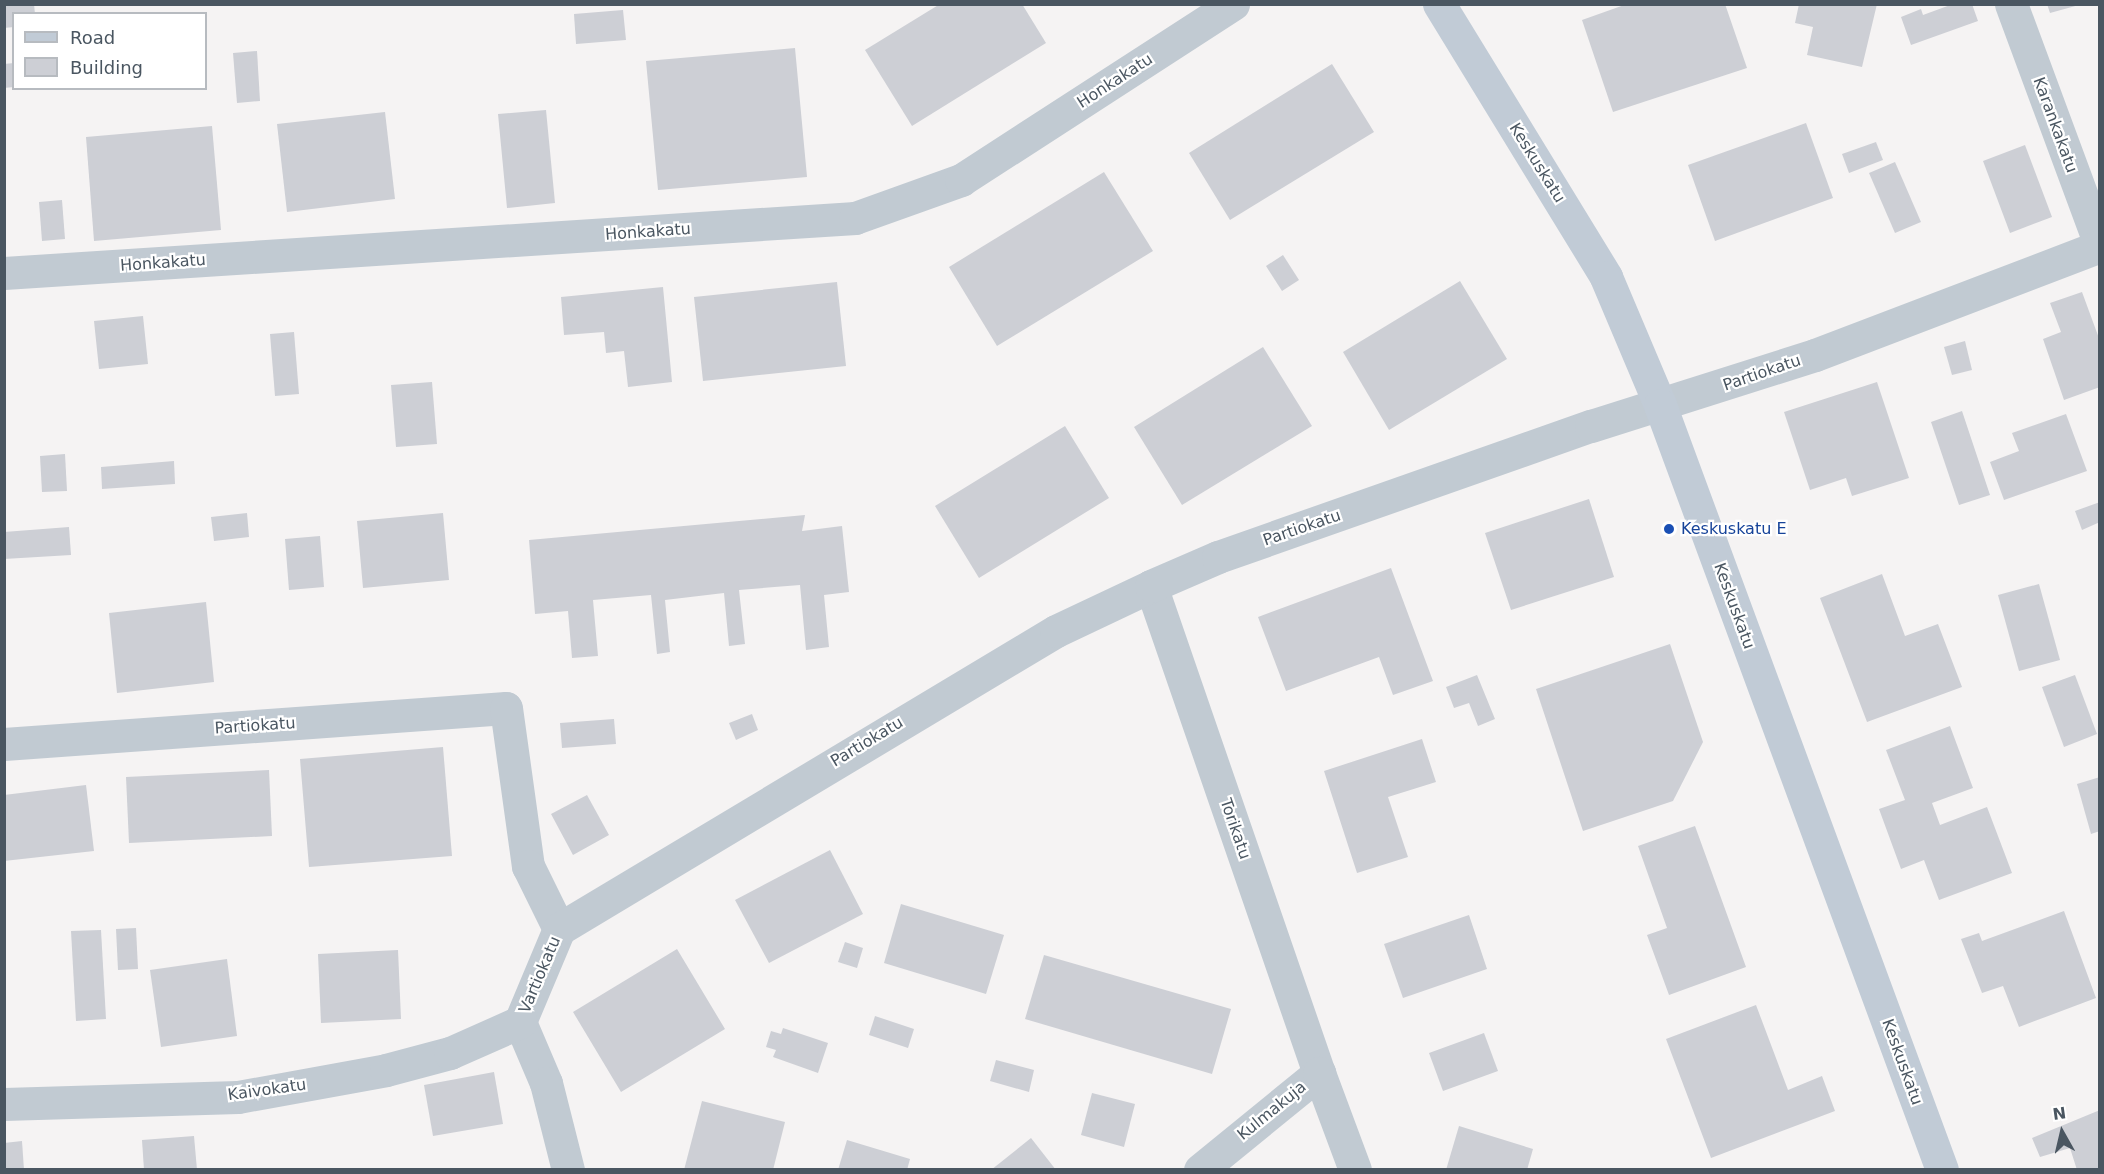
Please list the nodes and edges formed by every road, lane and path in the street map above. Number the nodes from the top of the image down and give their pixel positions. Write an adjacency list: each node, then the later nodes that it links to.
1 (1233, 4): 5 (street, Honkakatu)
2 (1439, 4): 8 (street, Keskuskatu)
3 (2011, 4): 4 (street, Karankakatu)
4 (2100, 246): 8 (street, Partiokatu)
5 (49, 270): 6 (street, Honkakatu); 7 (street)
6 (4, 273)
7 (4, 296)
8 (1660, 405): 9 (street, Partiokatu); 19 (street, Keskuskatu)
9 (1151, 585): 12 (street, Partiokatu); 14 (street, Torikatu)
10 (506, 708): 11 (street, Partiokatu); 12 (street, Vartiokatu)
11 (4, 744)
12 (559, 929): 13 (street, Vartiokatu)
13 (520, 1022): 15 (street, Kaivokatu); 16 (street, Vartiokatu)
14 (1319, 1072): 17 (street, Kulmakuja); 18 (street, Kulmakuja)
15 (4, 1104)
16 (568, 1170)
17 (1200, 1170)
18 (1355, 1170)
19 (1942, 1170)

